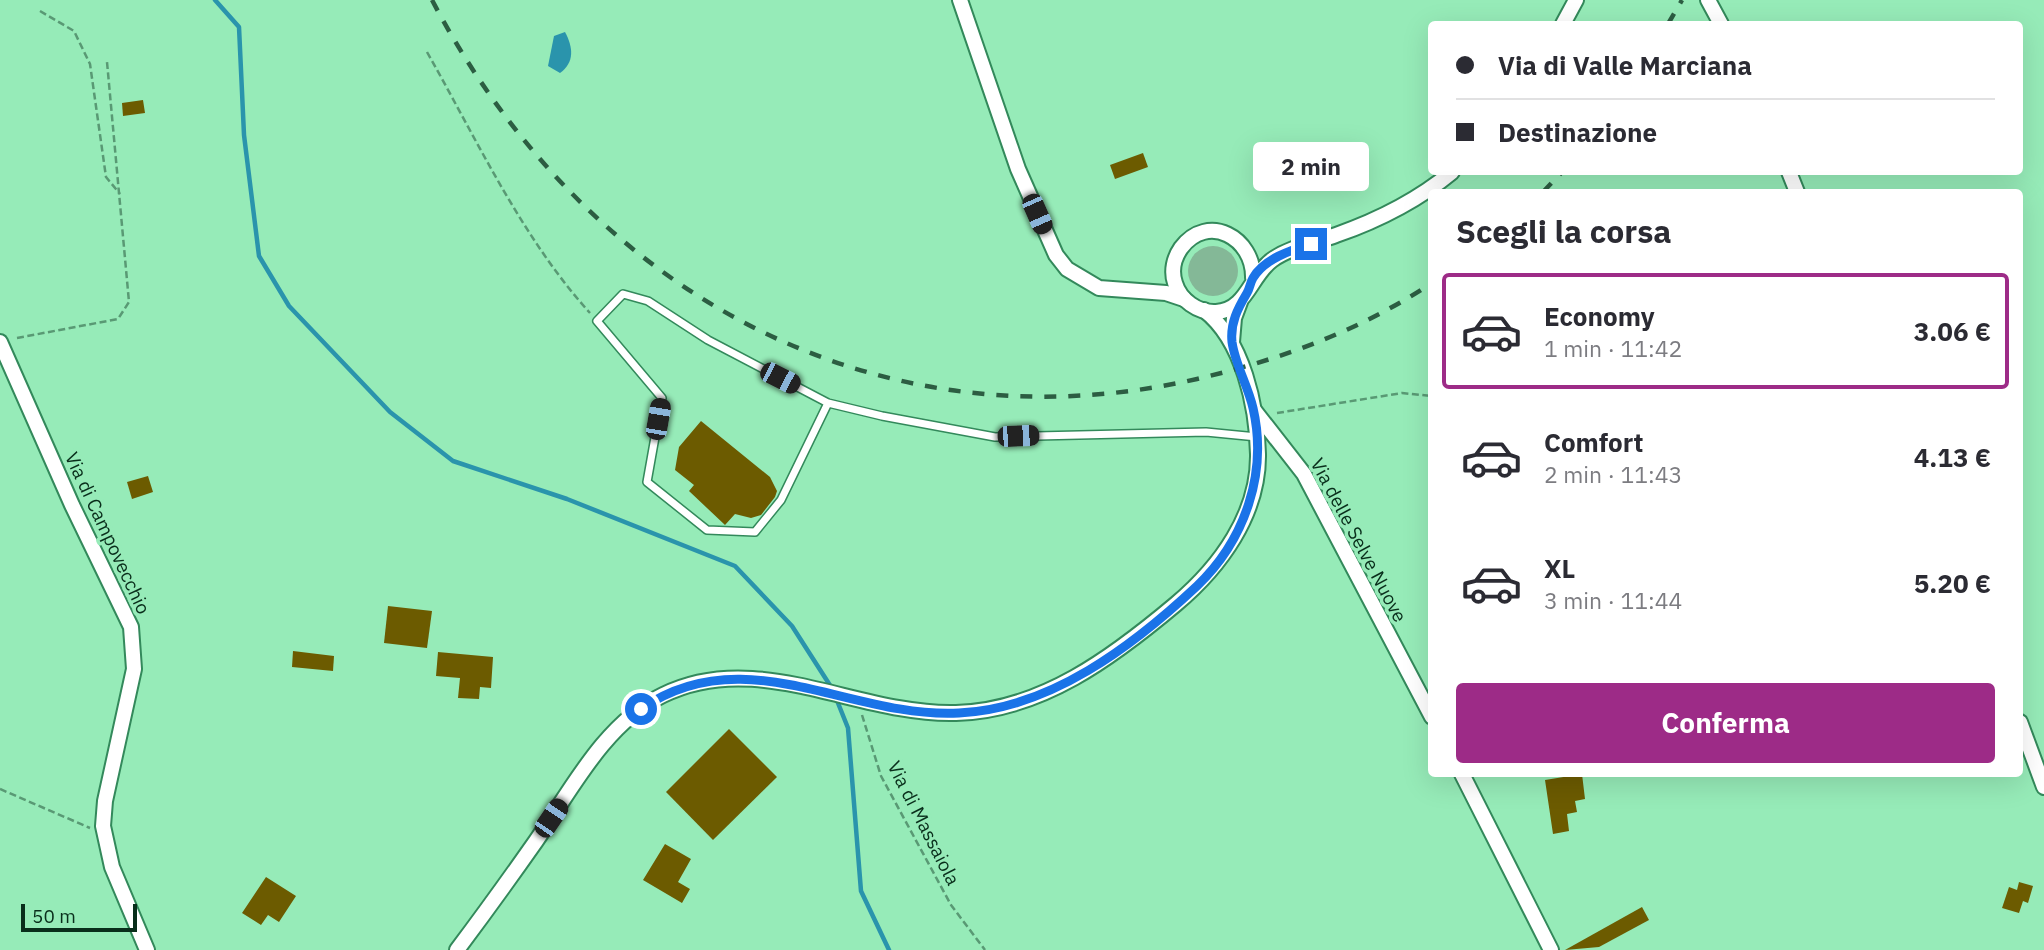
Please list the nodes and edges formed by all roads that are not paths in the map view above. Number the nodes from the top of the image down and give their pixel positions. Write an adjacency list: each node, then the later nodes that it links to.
1 (960, 0): 11 (street)
2 (1576, 0): 4 (street)
3 (1708, 0): 5 (street)
4 (1565, 21)
5 (1719, 21)
6 (1448, 175): 7 (street)
7 (1292, 250): 8 (street); 10 (street)
8 (1250, 255): 9 (street); 10 (street)
9 (1174, 264): 11 (street); 12 (street)
10 (1253, 278): 13 (street)
11 (1146, 291): 12 (street)
12 (1184, 299): 14 (street)
13 (1240, 302): 14 (street); 16 (street)
14 (1203, 310): 16 (street)
15 (0, 342): 24 (street, Via di Campovecchio)
16 (1232, 342): 18 (street)
17 (828, 403): 17 (lane); 19 (lane)
18 (1256, 413): 19 (street); 20 (street, Via delle Selve Nuove)
19 (1257, 437): 25 (street)
20 (1426, 693)
21 (2023, 730): 23 (street)
22 (1464, 777): 26 (street)
23 (2044, 787)
24 (146, 950)
25 (457, 950)
26 (1551, 950)

